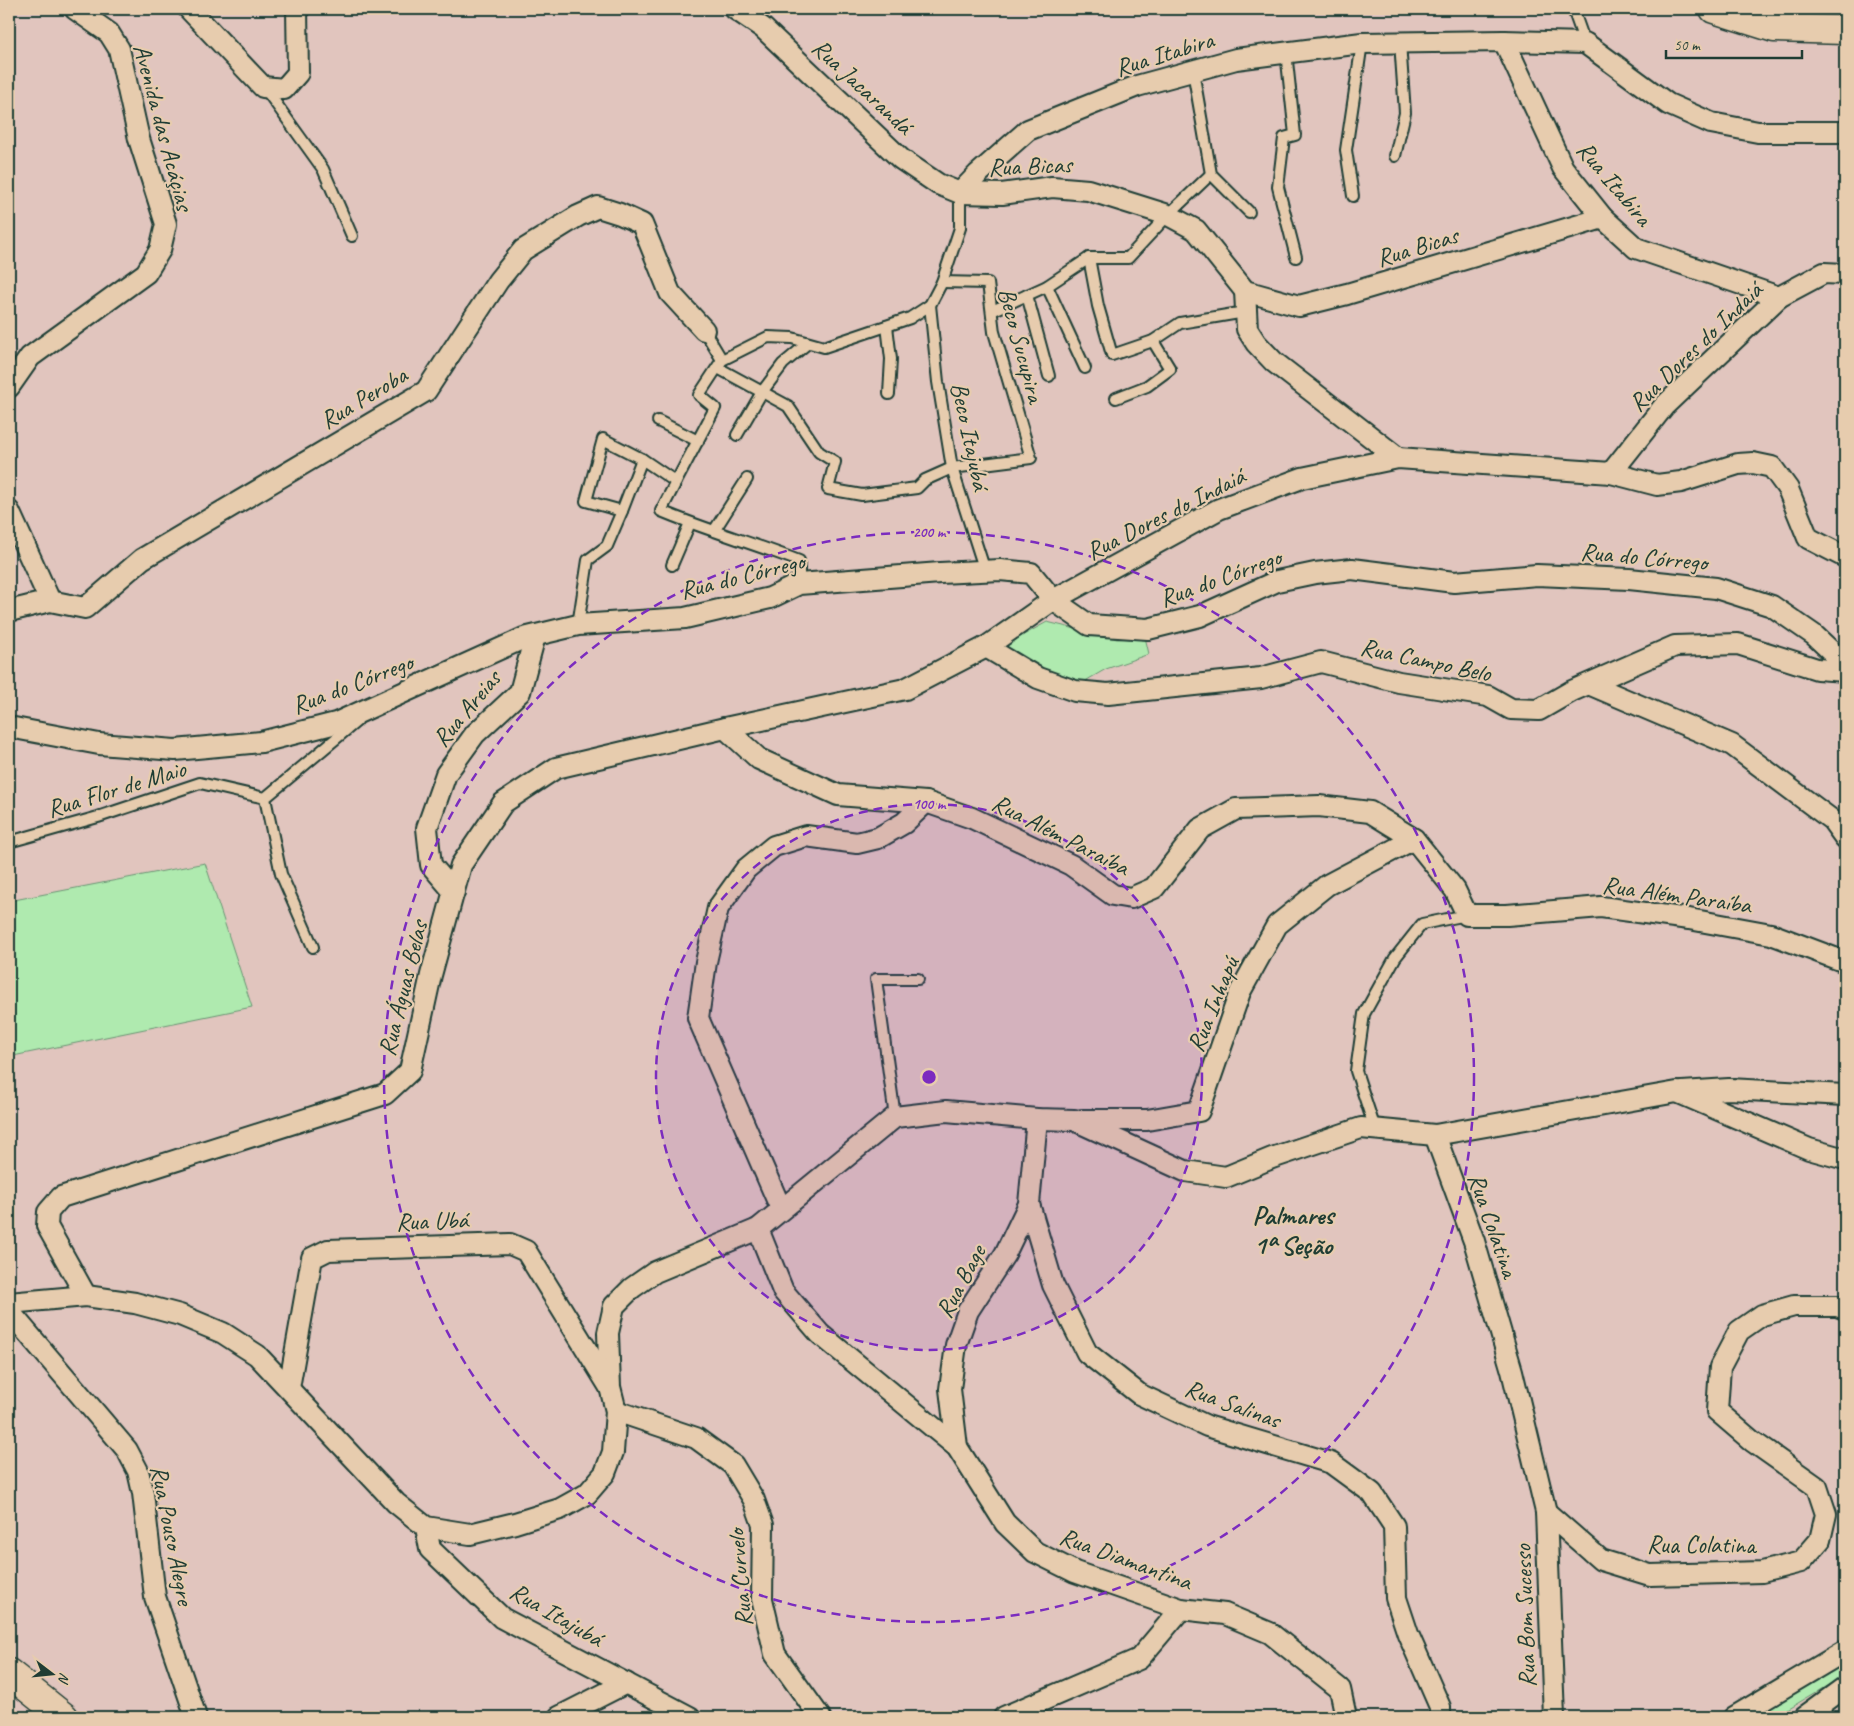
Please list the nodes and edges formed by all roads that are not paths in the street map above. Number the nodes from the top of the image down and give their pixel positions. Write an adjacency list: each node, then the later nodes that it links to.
1 (75, 9): 42 (street, Avenida das Acáçias)
2 (188, 9): 14 (street)
3 (298, 9): 14 (street)
4 (735, 9): 18 (street, Rua Jacarandá)
5 (1573, 9): 11 (lane)
6 (1714, 9): 7 (street)
7 (1845, 30)
8 (1504, 41): 9 (street, Rua Itabira); 11 (street, Rua Itabira); 22 (street, Rua Itabira)
9 (1400, 42): 10 (street, Rua Itabira); 16 (lane)
10 (1362, 43): 12 (street, Rua Itabira); 19 (lane)
11 (1585, 43): 15 (street)
12 (1286, 52): 13 (street, Rua Itabira); 24 (lane)
13 (1193, 71): 17 (lane); 18 (street, Rua Itabira)
14 (263, 87): 23 (lane)
15 (1845, 132)
16 (1395, 156)
17 (1211, 174): 20 (lane); 21 (lane)
18 (960, 193): 21 (street, Rua Bicas); 27 (lane)
19 (1353, 196)
20 (1250, 212)
21 (1168, 215): 25 (lane); 29 (street, Rua Bicas)
22 (1604, 218): 29 (street, Rua Bicas); 31 (street, Rua Itabira)
23 (352, 236)
24 (1296, 257)
25 (1090, 258): 28 (lane); 37 (lane)
26 (1845, 274): 31 (street, Rua Dores do Indaiá)
27 (942, 282): 32 (lane); 33 (lane, Beco Sucupira)
28 (1047, 286): 30 (lane); 40 (lane, Beco Sucupira)
29 (1245, 291): 34 (street)
30 (1027, 295): 33 (lane); 41 (lane, Beco Sucupira)
31 (1779, 297): 52 (street, Rua Dores do Indaiá)
32 (930, 306): 35 (lane); 51 (lane, Beco Itajubá)
33 (992, 311): 51 (lane, Beco Sucupira)
34 (1245, 312): 37 (lane); 49 (street)
35 (887, 326): 38 (lane); 44 (lane)
36 (704, 330): 39 (lane); 64 (street, Rua Peroba)
37 (1153, 341): 45 (lane)
38 (808, 343): 39 (lane); 43 (lane)
39 (720, 364): 43 (lane); 48 (lane)
40 (1085, 368)
41 (1049, 376)
42 (9, 387)
43 (762, 392): 47 (lane); 51 (lane)
44 (889, 394)
45 (1116, 398)
46 (658, 421): 48 (lane)
47 (737, 435)
48 (698, 441): 54 (lane)
49 (1398, 458): 52 (street, Rua Dores do Indaiá); 63 (street, Rua Dores do Indaiá)
50 (642, 459): 54 (lane); 56 (lane); 56 (lane)
51 (952, 468): 61 (lane, Beco Itajubá)
52 (1611, 473): 59 (street)
53 (747, 479): 58 (lane)
54 (676, 482): 57 (lane)
55 (9, 511): 64 (street)
56 (622, 511): 66 (lane)
57 (690, 524): 58 (lane); 60 (lane)
58 (714, 531): 62 (lane)
59 (1845, 557)
60 (672, 565)
61 (985, 571): 62 (street, Rua do Córrego); 63 (street, Rua do Córrego)
62 (799, 584): 66 (street, Rua do Córrego)
63 (1053, 600): 68 (street, Rua Dores do Indaiá); 69 (street, Rua do Córrego)
64 (50, 601): 65 (street, Rua Peroba)
65 (9, 611)
66 (578, 625): 67 (street, Rua do Córrego)
67 (535, 636): 72 (street, Rua do Córrego); 80 (street, Rua Areias)
68 (986, 647): 71 (street, Rua Campo Belo); 74 (street, Rua Dores do Indaiá)
69 (1845, 664)
70 (1845, 671): 71 (street)
71 (1591, 684): 78 (street)
72 (374, 706): 73 (street, Rua do Córrego); 75 (lane)
73 (9, 727)
74 (725, 728): 76 (street, Rua Além Paraíba); 80 (street, Rua Águas Belas)
75 (265, 798): 79 (lane, Rua Flor de Maio); 82 (lane)
76 (926, 802): 77 (street, Rua Além Paraíba); 94 (street)
77 (1414, 838): 81 (street, Rua Além Paraíba); 89 (street, Rua Inhapú)
78 (1845, 838)
79 (9, 842)
80 (454, 892): 96 (street, Rua Águas Belas)
81 (1467, 915): 83 (street, Rua Além Paraíba); 90 (lane)
82 (313, 947)
83 (1845, 962)
84 (918, 979): 87 (lane)
85 (1677, 1092): 86 (street); 91 (street); 92 (street)
86 (1845, 1095)
87 (895, 1117): 88 (street); 94 (street)
88 (1037, 1119): 89 (street); 93 (street, Rua Salinas)
89 (1074, 1120): 90 (street)
90 (1375, 1130): 91 (street)
91 (1435, 1135): 104 (street, Rua Colatina)
92 (1845, 1159)
93 (1030, 1204): 103 (street, Rua Bage); 118 (street, Rua Salinas)
94 (781, 1209): 95 (street)
95 (758, 1228): 100 (street); 103 (street, Rua Diamantina)
96 (86, 1296): 97 (street); 101 (street)
97 (9, 1303)
98 (1845, 1310): 104 (street, Rua Colatina)
99 (9, 1311): 112 (street, Rua Pouso Alegre)
100 (610, 1387): 101 (street, Rua Ubá); 102 (street)
101 (289, 1388): 105 (street)
102 (616, 1411): 105 (street); 115 (street, Rua Curvelo)
103 (957, 1447): 106 (street, Rua Diamantina)
104 (1546, 1512): 119 (street, Rua Bom Sucesso)
105 (426, 1527): 109 (street, Rua Itajubá)
106 (1181, 1609): 116 (street); 117 (street, Rua Diamantina)
107 (1845, 1651): 120 (street)
108 (9, 1673): 111 (street)
109 (626, 1683): 113 (street); 114 (street, Rua Itajubá)
110 (1845, 1687): 121 (street)
111 (64, 1717)
112 (196, 1717)
113 (559, 1717)
114 (690, 1717)
115 (820, 1717)
116 (1004, 1717)
117 (1346, 1717)
118 (1440, 1717)
119 (1554, 1717)
120 (1734, 1717)
121 (1804, 1717)

